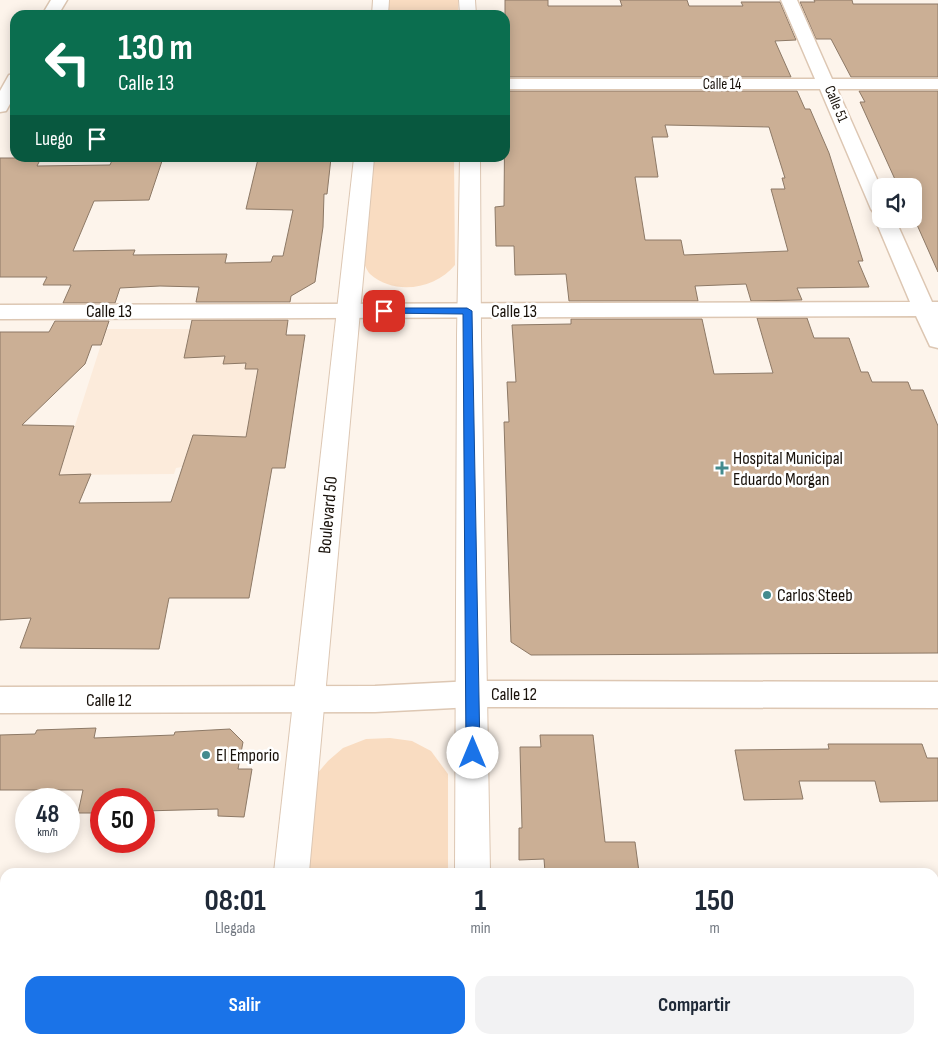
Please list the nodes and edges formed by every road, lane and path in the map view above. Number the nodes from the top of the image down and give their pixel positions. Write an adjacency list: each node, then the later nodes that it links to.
1 (789, 0): 4 (street, Calle 51)
2 (10, 84): 6 (street)
3 (510, 84): 4 (street, Calle 14)
4 (828, 84): 5 (street, Calle 14); 9 (street, Calle 51)
5 (938, 84)
6 (0, 107)
7 (364, 162): 12 (main road, Boulevard 50)
8 (470, 162): 13 (main road)
9 (872, 188)
10 (890, 228): 11 (street)
11 (931, 309): 13 (street, Calle 13); 15 (street)
12 (347, 311): 13 (street, Calle 13); 14 (street, Calle 13); 18 (main road, Boulevard 50)
13 (467, 311): 16 (main road)
14 (0, 312)
15 (938, 342)
16 (473, 694): 17 (street, Calle 12); 18 (street, Calle 12); 21 (main road)
17 (938, 695)
18 (310, 699): 19 (street, Calle 12); 20 (main road, Boulevard 50)
19 (0, 700)
20 (290, 868)
21 (473, 868)

